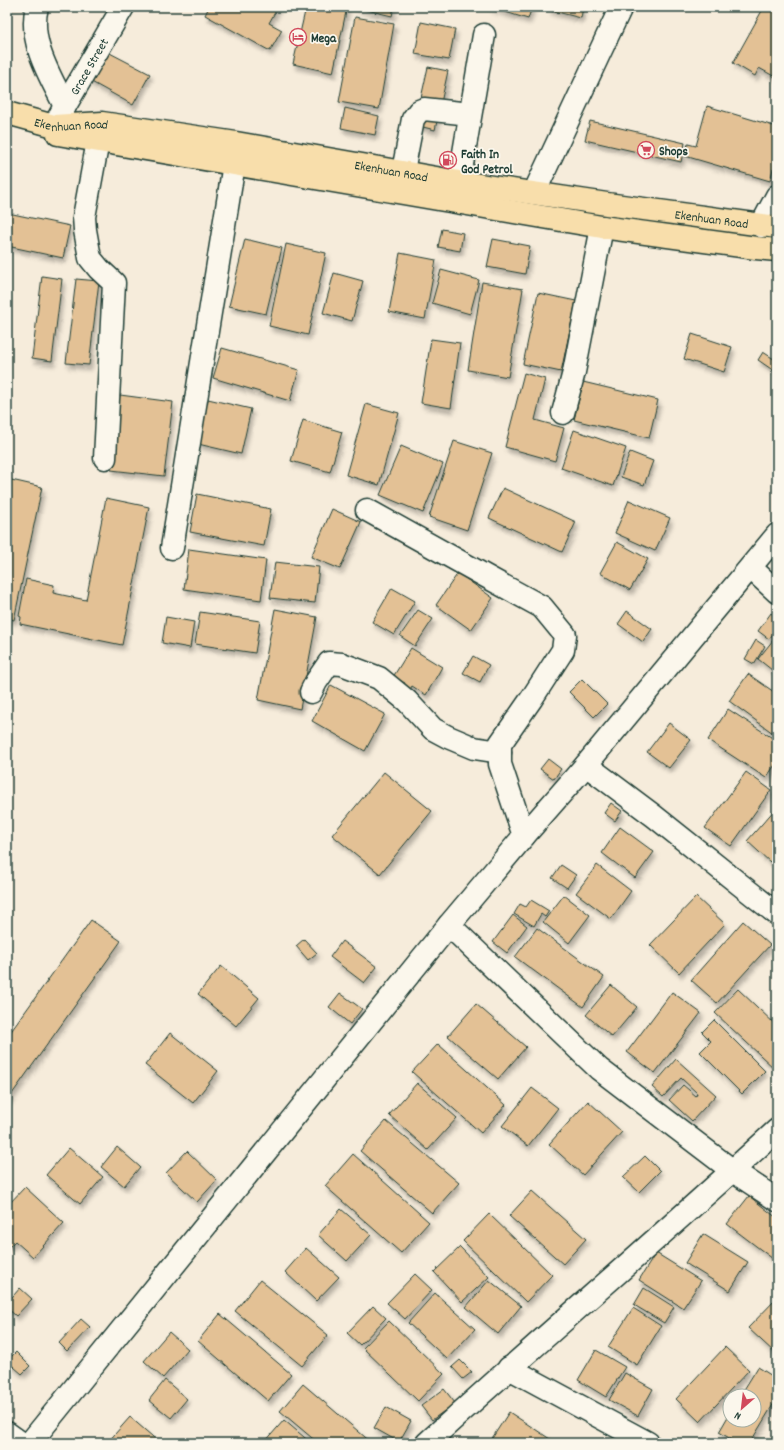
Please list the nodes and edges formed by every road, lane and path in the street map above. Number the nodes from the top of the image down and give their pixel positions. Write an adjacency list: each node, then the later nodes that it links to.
1 (37, 7): 5 (street)
2 (123, 7): 5 (street, Grace Street)
3 (621, 7): 14 (street)
4 (484, 35): 7 (street)
5 (65, 106): 8 (street, Grace Street)
6 (7, 113): 8 (main road, Ekenhuan Road)
7 (470, 114): 12 (street); 13 (street)
8 (54, 126): 12 (main road, Ekenhuan Road)
9 (7, 127): 10 (main road, Ekenhuan Road)
10 (98, 141): 11 (main road, Ekenhuan Road); 20 (street)
11 (234, 164): 17 (main road, Ekenhuan Road); 23 (street)
12 (403, 171): 13 (main road, Ekenhuan Road)
13 (459, 182): 14 (main road, Ekenhuan Road)
14 (534, 193): 16 (main road, Ekenhuan Road)
15 (777, 196): 16 (street)
16 (769, 226)
17 (602, 227): 18 (main road, Ekenhuan Road); 19 (street)
18 (777, 250)
19 (563, 413)
20 (105, 458)
21 (367, 510): 27 (street)
22 (777, 535): 24 (street)
23 (172, 548)
24 (751, 568): 25 (street); 28 (street)
25 (777, 592)
26 (311, 692): 27 (street)
27 (500, 752): 29 (street)
28 (586, 766): 29 (street); 30 (street)
29 (524, 836): 31 (street)
30 (777, 914)
31 (449, 926): 33 (street); 38 (street)
32 (777, 1130): 33 (street)
33 (733, 1171): 34 (street); 35 (street)
34 (777, 1200)
35 (509, 1368): 39 (street); 40 (street)
36 (7, 1433): 37 (street)
37 (21, 1443)
38 (30, 1443)
39 (427, 1443)
40 (648, 1443)

